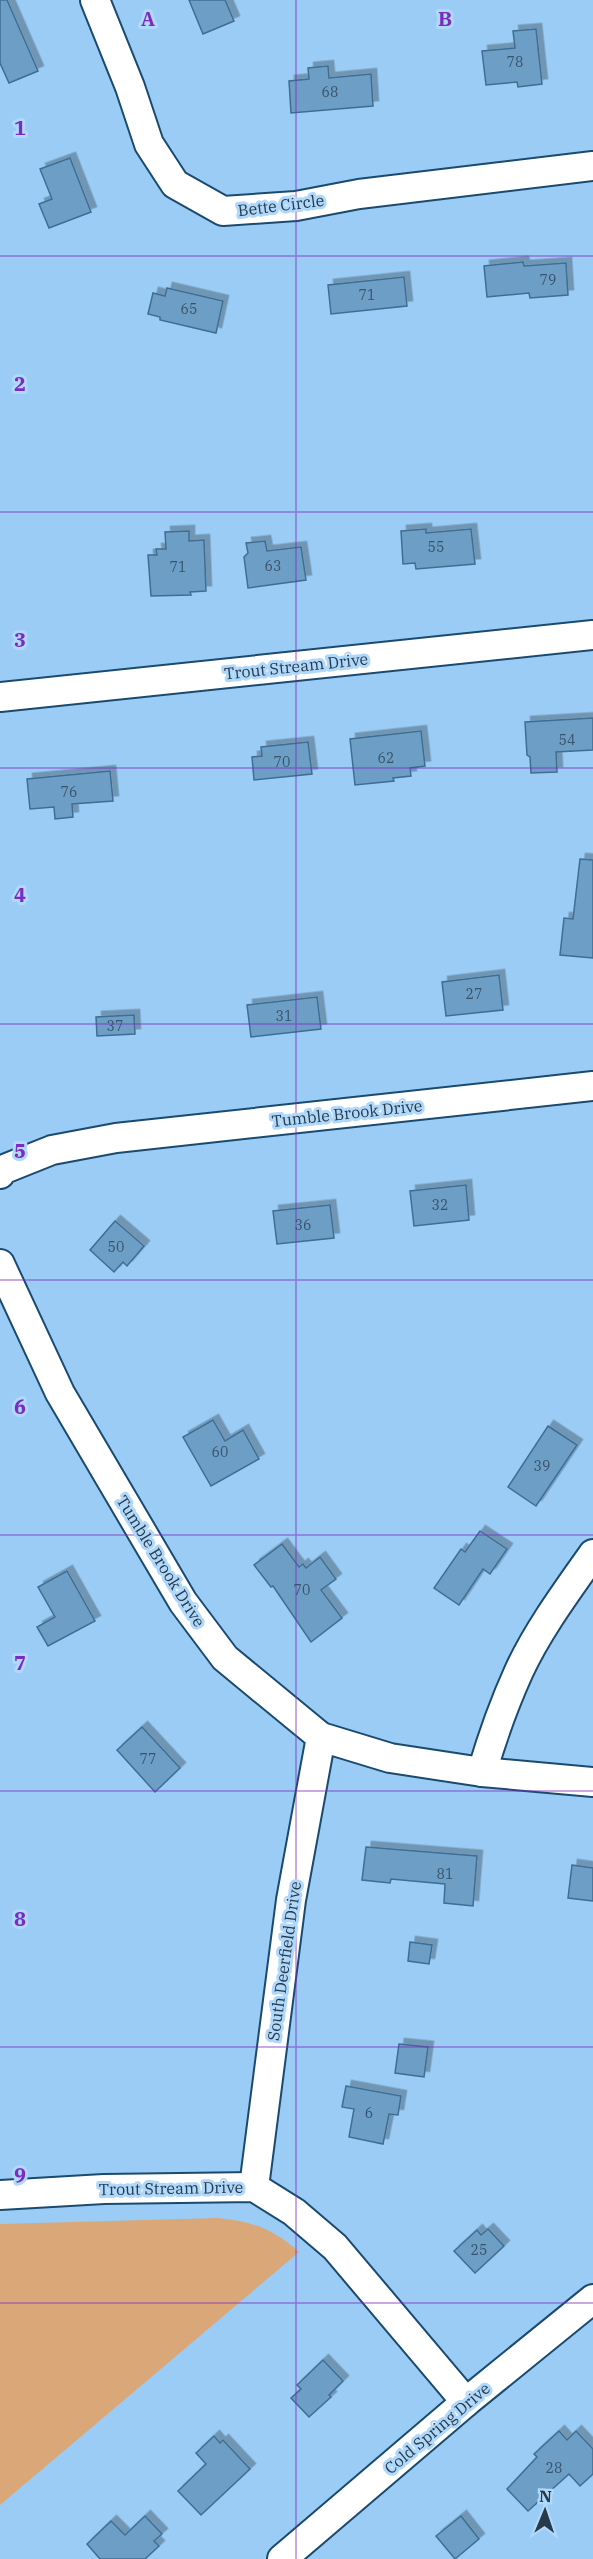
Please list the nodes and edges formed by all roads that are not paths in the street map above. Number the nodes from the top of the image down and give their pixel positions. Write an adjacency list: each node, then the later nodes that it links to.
1 (95, 0): 2 (street, Bette Circle)
2 (593, 166)
3 (593, 635): 4 (street, Trout Stream Drive)
4 (0, 697)
5 (593, 1086): 6 (street, Tumble Brook Drive)
6 (0, 1174)
7 (0, 1264): 9 (street, Tumble Brook Drive)
8 (593, 1554): 10 (street)
9 (321, 1737): 10 (street, Tumble Brook Drive); 12 (street, South Deerfield Drive)
10 (482, 1772): 11 (street, Tumble Brook Drive)
11 (593, 1782)
12 (254, 2187): 13 (street, Trout Stream Drive); 15 (street, Trout Stream Drive)
13 (0, 2195)
14 (593, 2299): 15 (street, Cold Spring Drive)
15 (466, 2403): 16 (street, Cold Spring Drive)
16 (282, 2559)

